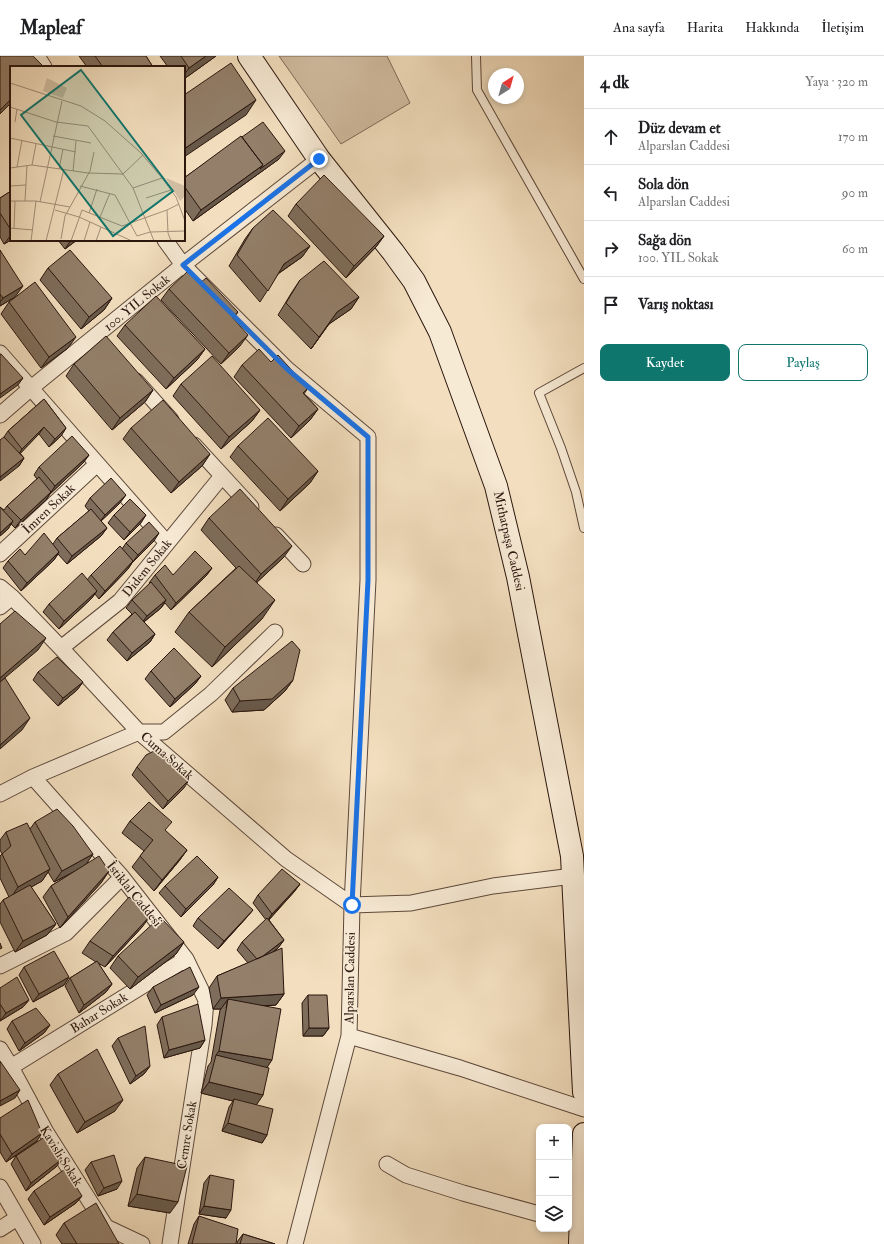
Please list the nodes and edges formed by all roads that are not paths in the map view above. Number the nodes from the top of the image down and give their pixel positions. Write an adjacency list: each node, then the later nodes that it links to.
1 (36, 56): 4 (street)
2 (249, 56): 5 (street, Mithatpaşa Caddesi)
3 (476, 56): 8 (lane)
4 (43, 66)
5 (319, 159): 7 (street, 100. YIL Sokak); 30 (street, Mithatpaşa Caddesi)
6 (167, 241): 7 (street, Alparslan Caddesi)
7 (183, 265): 9 (street, 100. YIL Sokak); 32 (street, Alparslan Caddesi)
8 (584, 279)
9 (96, 336): 10 (street); 14 (street, 100. YIL Sokak)
10 (106, 348)
11 (0, 353): 14 (street)
12 (584, 368): 18 (lane)
13 (127, 371): 17 (street)
14 (31, 388): 15 (street, 100. YIL Sokak); 16 (street)
15 (0, 414)
16 (97, 464): 19 (street); 20 (street, İmren Sokak)
17 (222, 476): 19 (street, Didem Sokak); 21 (street)
18 (584, 528)
19 (167, 543): 26 (street, Didem Sokak)
20 (0, 554)
21 (303, 564)
22 (0, 587): 23 (street, Cuma Sokak)
23 (12, 597): 24 (street); 26 (street, Cuma Sokak)
24 (0, 607)
25 (275, 632): 27 (street)
26 (61, 648): 27 (street, Cuma Sokak)
27 (139, 732): 28 (street); 32 (street, Cuma Sokak)
28 (33, 777): 29 (street); 31 (street, İstiklal Caddesi)
29 (0, 794)
30 (573, 876): 32 (street); 39 (street, Mithatpaşa Caddesi)
31 (122, 877): 33 (street, İstiklal Caddesi); 34 (street)
32 (352, 905): 36 (street, Alparslan Caddesi)
33 (186, 959): 35 (street, İstiklal Caddesi); 38 (street, Bahar Sokak)
34 (0, 966)
35 (204, 1025): 50 (street, Cemre Sokak)
36 (349, 1036): 40 (street); 51 (street, Alparslan Caddesi)
37 (0, 1049): 38 (street, Kavisli Sokak)
38 (12, 1067): 49 (street, Kavisli Sokak)
39 (584, 1092)
40 (584, 1110)
41 (584, 1134): 47 (street)
42 (387, 1164): 44 (street)
43 (0, 1187): 45 (street)
44 (536, 1213)
45 (17, 1218): 46 (street); 48 (street)
46 (0, 1229)
47 (576, 1231)
48 (33, 1244)
49 (142, 1244)
50 (170, 1244)
51 (295, 1244)

